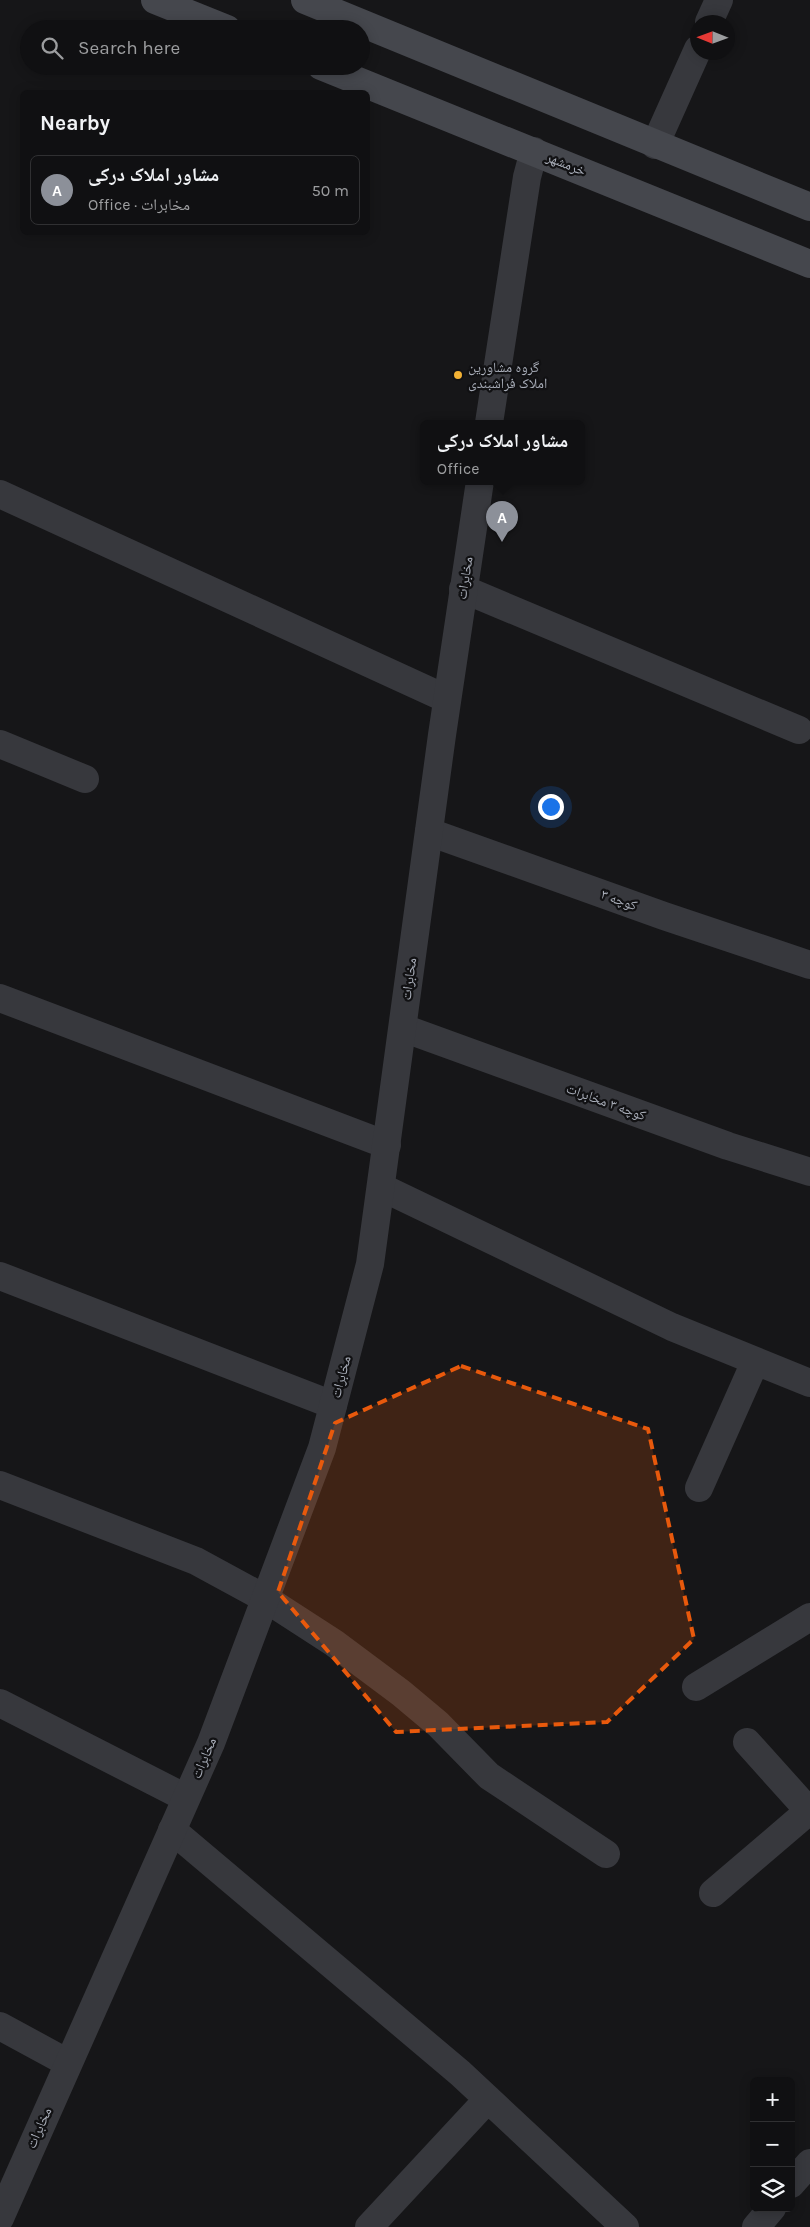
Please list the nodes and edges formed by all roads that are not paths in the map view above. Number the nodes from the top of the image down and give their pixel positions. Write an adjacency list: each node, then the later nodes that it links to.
1 (156, 0): 5 (main road)
2 (305, 0): 6 (main road)
3 (719, 0): 4 (street)
4 (712, 15)
5 (205, 20)
6 (353, 20)
7 (370, 27): 10 (main road)
8 (693, 60): 10 (street)
9 (344, 75): 11 (main road, خرمشهر)
10 (655, 145): 12 (main road)
11 (534, 151): 13 (main road, خرمشهر); 14 (street)
12 (810, 207)
13 (810, 264)
14 (488, 420)
15 (479, 485): 17 (street, مخابرات)
16 (0, 494): 18 (street)
17 (464, 589): 18 (street, مخابرات); 19 (street)
18 (447, 699): 22 (street, مخابرات)
19 (800, 730)
20 (0, 744): 21 (street)
21 (85, 779)
22 (429, 832): 23 (street, کوچه ۳); 25 (street, مخابرات)
23 (810, 965)
24 (0, 998): 26 (street)
25 (403, 1028): 26 (street, مخابرات); 27 (street, کوچه ۳ مخابرات)
26 (387, 1144): 28 (street, مخابرات)
27 (810, 1172)
28 (381, 1187): 30 (street); 32 (street, مخابرات)
29 (0, 1276): 32 (street)
30 (755, 1362): 31 (street); 34 (street)
31 (810, 1383)
32 (333, 1405): 35 (street, مخابرات)
33 (0, 1485): 35 (street)
34 (699, 1488)
35 (266, 1599): 40 (street, مخابرات); 43 (street)
36 (810, 1617): 37 (street)
37 (696, 1687)
38 (0, 1703): 40 (street)
39 (747, 1742): 41 (street)
40 (186, 1798): 42 (street, مخابرات)
41 (810, 1811): 44 (street)
42 (172, 1830): 46 (street, مخابرات); 47 (street)
43 (606, 1854)
44 (713, 1893)
45 (0, 2026): 46 (street)
46 (68, 2063): 51 (street, مخابرات)
47 (488, 2099): 52 (street); 53 (street)
48 (810, 2163): 49 (street)
49 (795, 2180)
50 (769, 2212): 54 (street)
51 (0, 2218)
52 (369, 2227)
53 (625, 2227)
54 (756, 2227)

